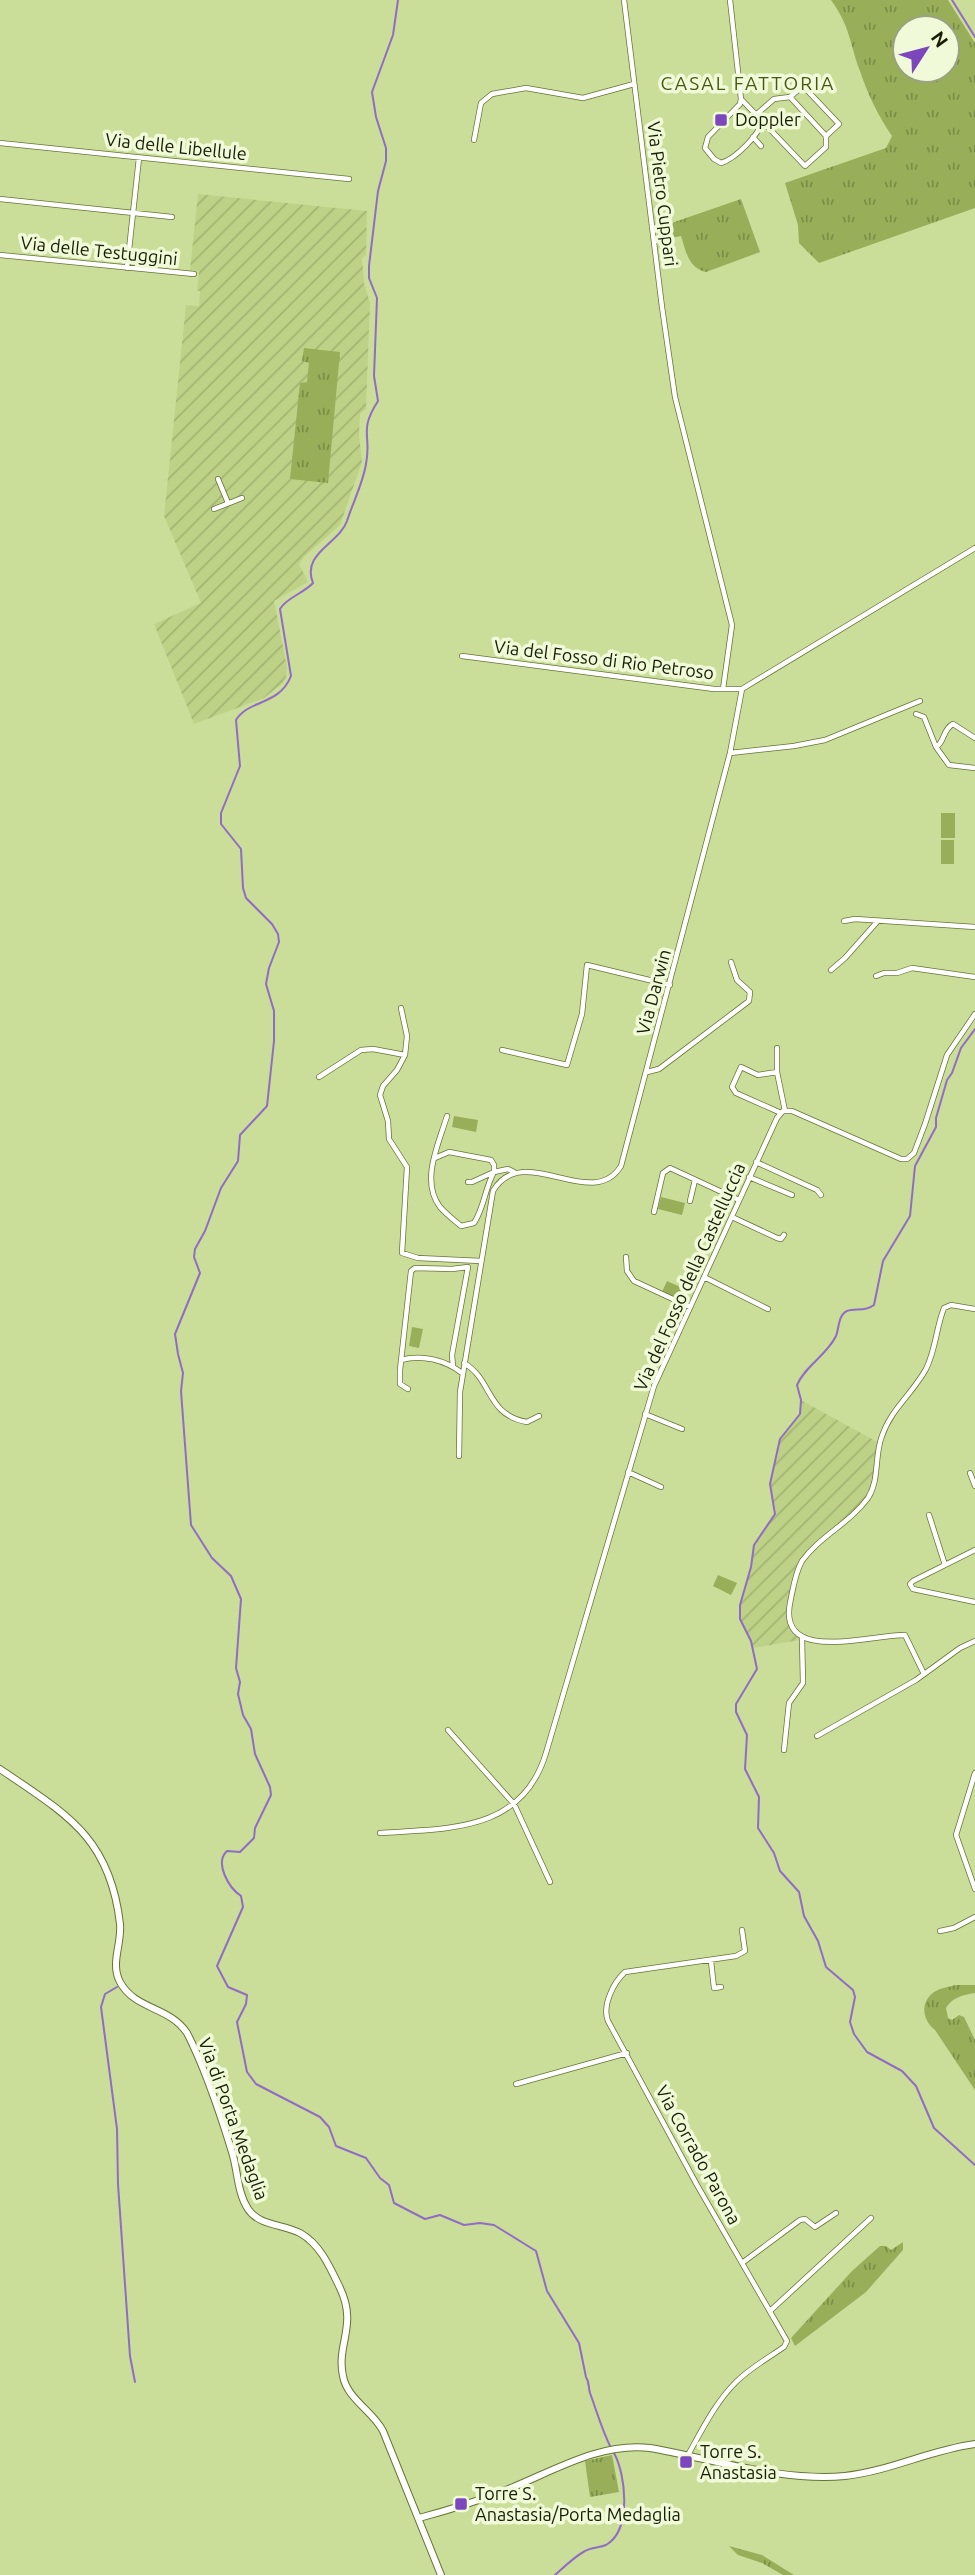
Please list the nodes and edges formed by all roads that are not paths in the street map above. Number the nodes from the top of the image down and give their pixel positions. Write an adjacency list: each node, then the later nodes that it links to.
1 (624, 0): 3 (street, Via Pietro Cuppari)
2 (730, 0): 5 (street)
3 (634, 84): 10 (street); 27 (street, Via Pietro Cuppari)
4 (790, 97): 6 (street); 8 (street); 8 (street)
5 (741, 99): 6 (street); 9 (street)
6 (757, 114): 7 (street)
7 (762, 119): 8 (street); 9 (street)
8 (826, 136)
9 (753, 137): 12 (street)
10 (474, 140)
11 (0, 143): 13 (street, Via delle Libellule)
12 (761, 146)
13 (139, 158): 14 (street, Via delle Libellule); 16 (street)
14 (349, 179)
15 (0, 200): 16 (street)
16 (133, 213): 17 (street); 19 (street)
17 (172, 217)
18 (0, 255): 19 (street, Via delle Testuggini)
19 (127, 268): 20 (street, Via delle Testuggini)
20 (194, 274)
21 (218, 479): 23 (street)
22 (242, 498): 23 (street)
23 (228, 503): 24 (street)
24 (214, 509)
25 (975, 548): 28 (street)
26 (462, 656): 27 (street, Via del Fosso di Rio Petroso)
27 (723, 689): 28 (street, Via del Fosso di Rio Petroso)
28 (742, 689): 33 (street, Via Darwin)
29 (920, 701): 33 (street)
30 (916, 714): 32 (street)
31 (975, 738): 32 (street)
32 (936, 747): 34 (street)
33 (730, 753): 42 (street, Via Darwin)
34 (975, 768)
35 (844, 921): 36 (street)
36 (877, 921): 37 (street); 39 (street)
37 (975, 927)
38 (731, 962): 50 (street)
39 (831, 970)
40 (876, 975): 41 (street)
41 (975, 977)
42 (670, 985): 46 (street); 50 (street, Via Darwin)
43 (401, 1008): 48 (street)
44 (975, 1014): 53 (street)
45 (777, 1048): 51 (street)
46 (502, 1051)
47 (394, 1055): 48 (street); 49 (street); 52 (street)
48 (404, 1055): 49 (street)
49 (401, 1064): 70 (street)
50 (647, 1072): 58 (street, Via Darwin)
51 (777, 1072): 53 (street); 53 (street)
52 (319, 1077)
53 (783, 1112): 56 (street, Via del Fosso della Castelluccia)
54 (447, 1116): 55 (street)
55 (435, 1158): 57 (street); 57 (street)
56 (756, 1163): 59 (street, Via del Fosso della Castelluccia); 63 (street)
57 (494, 1172): 58 (street); 61 (street)
58 (514, 1172): 70 (street)
59 (750, 1177): 62 (street); 64 (street, Via del Fosso della Castelluccia)
60 (695, 1180): 64 (street); 65 (street); 66 (street)
61 (468, 1182)
62 (792, 1195)
63 (821, 1195)
64 (739, 1200): 67 (street, Via del Fosso della Castelluccia)
65 (690, 1201)
66 (654, 1212)
67 (732, 1217): 68 (street); 71 (street, Via del Fosso della Castelluccia)
68 (784, 1235)
69 (626, 1257): 72 (street)
70 (481, 1261): 76 (street)
71 (704, 1277): 72 (street, Via del Fosso della Castelluccia); 73 (street)
72 (690, 1307): 80 (street, Via del Fosso della Castelluccia)
73 (768, 1309)
74 (975, 1309): 92 (street)
75 (401, 1360): 77 (street); 77 (street); 79 (street)
76 (464, 1363): 78 (street); 81 (street)
77 (453, 1366): 78 (street)
78 (463, 1373): 83 (street)
79 (408, 1389)
80 (645, 1415): 82 (street); 84 (street, Via del Fosso della Castelluccia)
81 (539, 1416)
82 (682, 1429)
83 (459, 1456)
84 (628, 1472): 87 (street); 100 (street, Via del Fosso della Castelluccia)
85 (970, 1473): 86 (street)
86 (975, 1486)
87 (661, 1487)
88 (929, 1515): 90 (street)
89 (975, 1550): 90 (street)
90 (945, 1565): 91 (street)
91 (975, 1602)
92 (802, 1638): 94 (street); 97 (street)
93 (975, 1641): 94 (street)
94 (924, 1674): 96 (street)
95 (448, 1730): 100 (street)
96 (817, 1736)
97 (784, 1750)
98 (0, 1769): 117 (street, Via di Porta Medaglia)
99 (975, 1773): 103 (street)
100 (514, 1804): 101 (street, Via del Fosso della Castelluccia); 102 (street)
101 (380, 1833)
102 (550, 1882)
103 (975, 1888)
104 (975, 1917): 106 (street)
105 (742, 1930): 107 (street, Via Corrado Parona)
106 (940, 1931)
107 (711, 1961): 108 (street); 109 (street, Via Corrado Parona)
108 (721, 1987)
109 (627, 2053): 110 (street); 113 (street, Via Corrado Parona)
110 (516, 2084)
111 (836, 2213): 113 (street)
112 (871, 2218): 114 (street)
113 (742, 2263): 114 (street, Via Corrado Parona)
114 (770, 2311): 116 (street, Via Corrado Parona)
115 (975, 2444): 116 (street)
116 (688, 2455): 117 (street)
117 (419, 2518): 118 (street, Via di Porta Medaglia)
118 (441, 2575)

